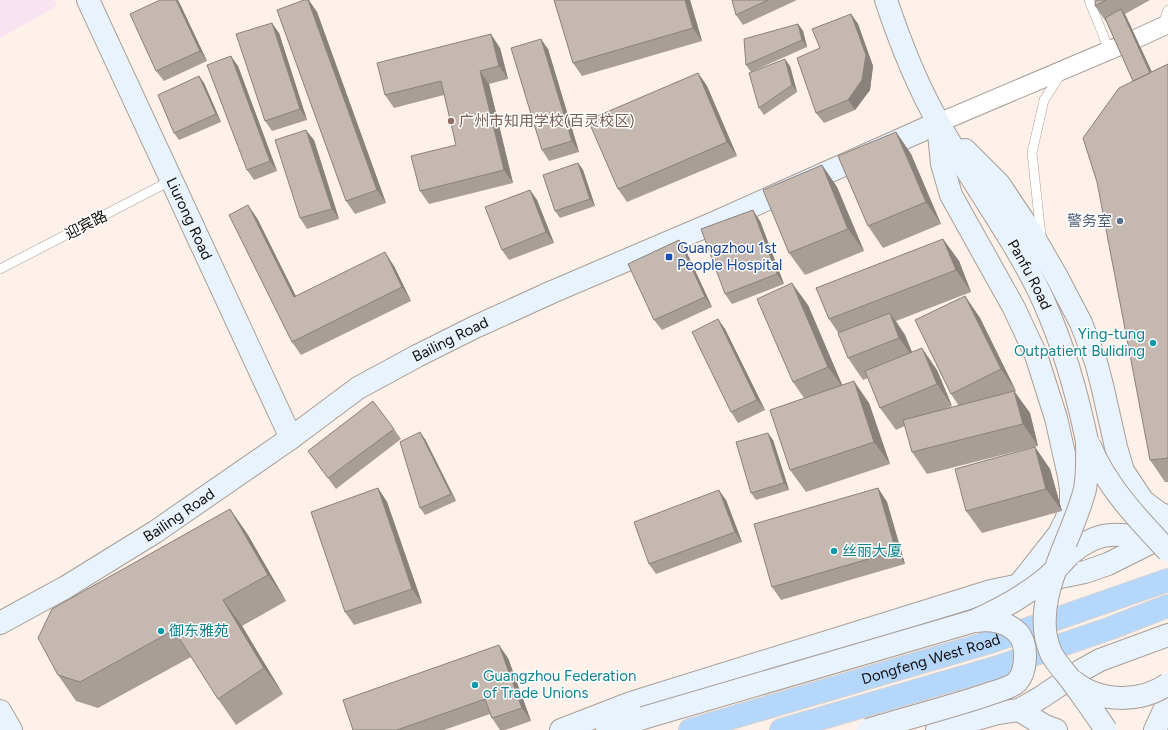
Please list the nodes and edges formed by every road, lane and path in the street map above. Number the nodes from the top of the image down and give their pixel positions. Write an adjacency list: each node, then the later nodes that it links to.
1 (88, 0): 9 (street, Liurong Road)
2 (886, 0): 8 (street)
3 (1089, 0): 6 (lane)
4 (1168, 10): 5 (lane)
5 (1165, 26): 6 (street)
6 (1110, 50): 7 (street)
7 (1064, 70): 8 (street); 10 (lane)
8 (938, 123): 10 (street); 12 (street, Bailing Road); 13 (street, Panfu Road); 19 (street)
9 (172, 180): 11 (lane, 迎宾路); 12 (street, Liurong Road)
10 (1042, 251): 15 (street)
11 (0, 269)
12 (291, 438): 23 (street, Bailing Road)
13 (1088, 441): 14 (street, bridge); 16 (street, bridge)
14 (1079, 507): 17 (street, bridge); 21 (street, bridge)
15 (1168, 517)
16 (1163, 541): 17 (street); 19 (street)
17 (1062, 562): 21 (street, bridge); 25 (street, bridge)
18 (1168, 580): 33 (highway, Dongfeng West Road)
19 (1018, 586): 31 (street)
20 (1168, 606): 34 (highway, Dongfeng West Road)
21 (996, 611): 22 (street, bridge)
22 (974, 621): 32 (street, bridge); 35 (street, bridge)
23 (0, 623)
24 (1168, 635): 28 (street)
25 (1066, 674): 26 (street, bridge); 38 (street, bridge)
26 (1168, 684)
27 (1168, 702): 39 (street)
28 (1019, 710): 36 (street); 37 (street)
29 (0, 711): 30 (street)
30 (11, 730)
31 (561, 730)
32 (607, 730)
33 (690, 730)
34 (781, 730)
35 (868, 730)
36 (937, 730)
37 (1056, 730)
38 (1106, 730)
39 (1155, 730)

